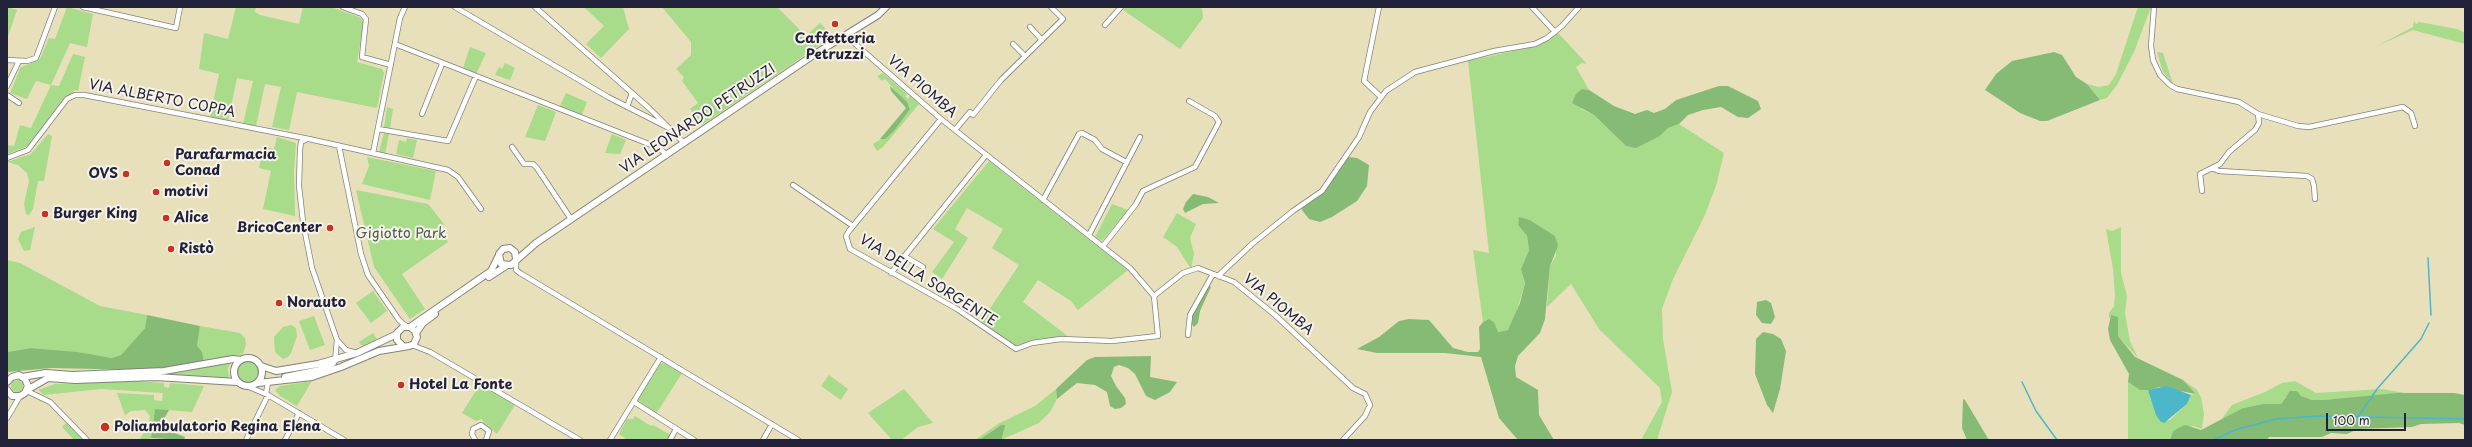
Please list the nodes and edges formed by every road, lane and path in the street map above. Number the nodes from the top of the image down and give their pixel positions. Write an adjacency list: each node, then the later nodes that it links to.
1 (55, 7): 26 (street)
2 (83, 7): 3 (street)
3 (180, 7)
4 (343, 7): 28 (street)
5 (405, 7): 22 (street)
6 (455, 7): 36 (street)
7 (536, 7): 31 (street)
8 (881, 7): 16 (main road, VIA LEONARDO PETRUZZI)
9 (886, 7): 16 (main road, VIA LEONARDO PETRUZZI)
10 (1051, 7): 21 (street)
11 (1121, 7): 17 (street)
12 (1379, 7): 33 (street)
13 (1532, 7): 19 (street)
14 (1579, 7): 19 (street)
15 (2154, 7): 39 (street)
16 (874, 16): 20 (main road, VIA LEONARDO PETRUZZI)
17 (1105, 25)
18 (1030, 27): 21 (street)
19 (1555, 32): 33 (street)
20 (845, 35): 41 (street, VIA PIOMBA); 49 (main road, VIA LEONARDO PETRUZZI)
21 (1042, 40): 24 (street)
22 (395, 44): 27 (street); 28 (street)
23 (1013, 44): 24 (street)
24 (1025, 56): 45 (street)
25 (7, 60): 26 (street)
26 (19, 61): 30 (street)
27 (442, 64): 29 (street); 37 (street)
28 (391, 65): 44 (street)
29 (476, 76): 44 (street); 54 (street)
30 (7, 86)
31 (632, 93): 36 (street); 38 (street)
32 (7, 95): 35 (street)
33 (1380, 96): 76 (street)
34 (1189, 101): 68 (street)
35 (20, 103)
36 (627, 107): 40 (street)
37 (422, 114)
38 (655, 114): 40 (street); 43 (street)
39 (2258, 114): 42 (street); 58 (street)
40 (650, 119): 43 (street)
41 (941, 119): 45 (street, VIA PIOMBA); 65 (street, VIA DELLA SORGENTE)
42 (2415, 126)
43 (669, 128): 49 (street)
44 (378, 129): 53 (street)
45 (955, 130): 55 (street, VIA PIOMBA)
46 (291, 135): 48 (street, VIA ALBERTO COPPA); 52 (street); 56 (street, VIA ALBERTO COPPA)
47 (1140, 137): 57 (street)
48 (309, 139): 50 (street, VIA ALBERTO COPPA); 52 (street)
49 (684, 143): 54 (main road, VIA LEONARDO PETRUZZI)
50 (339, 146): 53 (street, VIA ALBERTO COPPA); 78 (street)
51 (512, 147): 64 (street)
52 (300, 150): 81 (street)
53 (373, 154): 63 (street, VIA ALBERTO COPPA)
54 (666, 155): 64 (main road, VIA LEONARDO PETRUZZI)
55 (986, 155): 62 (street, VIA PIOMBA); 70 (street)
56 (7, 158)
57 (1126, 162): 62 (street); 66 (street)
58 (2214, 169): 60 (street); 61 (street)
59 (792, 185): 65 (street, VIA DELLA SORGENTE)
60 (2202, 191)
61 (2315, 199)
62 (1044, 200): 66 (street, VIA PIOMBA)
63 (481, 209)
64 (571, 219): 67 (main road, VIA LEONARDO PETRUZZI)
65 (853, 226): 75 (street, VIA DELLA SORGENTE)
66 (1089, 235): 68 (street, VIA PIOMBA)
67 (536, 243): 69 (main road, VIA LEONARDO PETRUZZI); 72 (main road, VIA LEONARDO PETRUZZI)
68 (1103, 246): 77 (street, VIA PIOMBA)
69 (513, 250): 71 (main road); 72 (main road)
70 (904, 256): 74 (street); 75 (street)
71 (498, 257): 73 (main road); 78 (main road)
72 (516, 260): 73 (main road); 85 (street)
73 (506, 266): 79 (main road)
74 (923, 267)
75 (891, 273): 77 (street, VIA DELLA SORGENTE)
76 (1215, 275): 77 (street, VIA PIOMBA); 80 (street); 119 (street, VIA PIOMBA)
77 (1154, 296)
78 (403, 329): 79 (main road); 83 (main road); 84 (main road)
79 (416, 333): 82 (main road)
80 (1188, 335)
81 (337, 340): 84 (street); 87 (street)
82 (412, 345): 83 (main road); 113 (street)
83 (403, 346): 94 (main road)
84 (357, 353): 87 (main road)
85 (661, 357): 100 (street); 103 (street)
86 (242, 360): 88 (main road); 90 (main road); 92 (main road)
87 (335, 361): 88 (main road); 94 (main road)
88 (261, 366): 93 (main road)
89 (10, 377): 90 (main road); 91 (main road)
90 (22, 377): 96 (main road)
91 (7, 382)
92 (237, 382): 95 (main road); 96 (main road)
93 (258, 383): 94 (main road); 95 (main road); 98 (street)
94 (268, 383): 98 (street)
95 (249, 387): 98 (street)
96 (27, 390): 99 (main road); 107 (street)
97 (7, 393): 99 (main road)
98 (267, 394): 101 (street); 108 (street)
99 (20, 396): 102 (street)
100 (634, 402): 104 (street); 114 (street)
101 (299, 413): 105 (street); 109 (street)
102 (7, 418)
103 (772, 424): 106 (street); 117 (street)
104 (676, 429): 115 (street); 116 (street)
105 (336, 438): 110 (street)
106 (789, 438): 118 (street)
107 (87, 440)
108 (246, 440)
109 (284, 440)
110 (344, 440)
111 (475, 440): 112 (street)
112 (486, 440)
113 (580, 440)
114 (610, 440)
115 (670, 440)
116 (694, 440)
117 (763, 440)
118 (798, 440)
119 (1343, 440)

